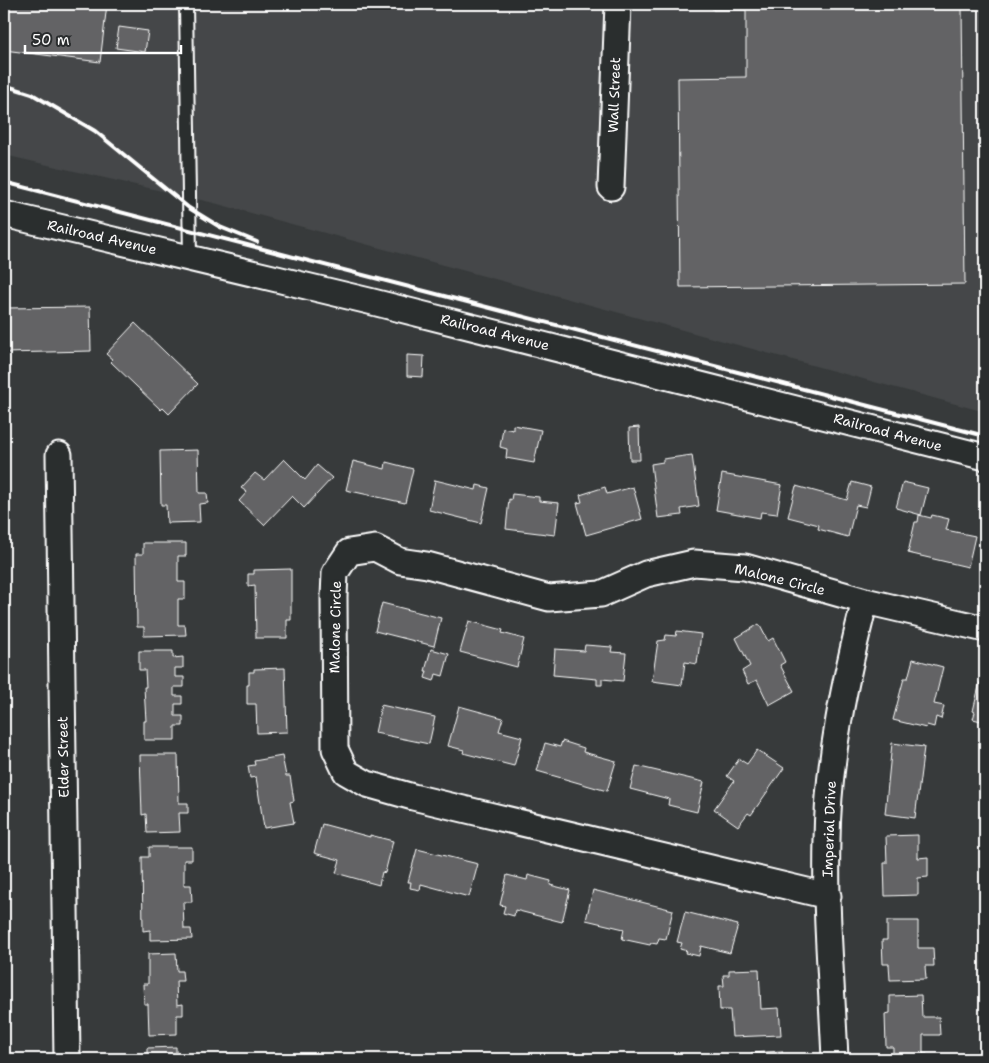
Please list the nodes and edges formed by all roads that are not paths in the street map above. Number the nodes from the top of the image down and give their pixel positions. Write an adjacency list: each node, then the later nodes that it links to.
1 (186, 4): 5 (lane)
2 (618, 4): 3 (street, Wall Street)
3 (610, 187)
4 (4, 214): 5 (street, Railroad Avenue)
5 (190, 258): 7 (street, Railroad Avenue)
6 (59, 455): 11 (street, Elder Street)
7 (985, 457)
8 (865, 601): 9 (street, Malone Circle); 10 (street, Imperial Drive); 10 (street, Malone Circle)
9 (985, 629)
10 (828, 896): 12 (street, Imperial Drive)
11 (67, 1059)
12 (835, 1059)

